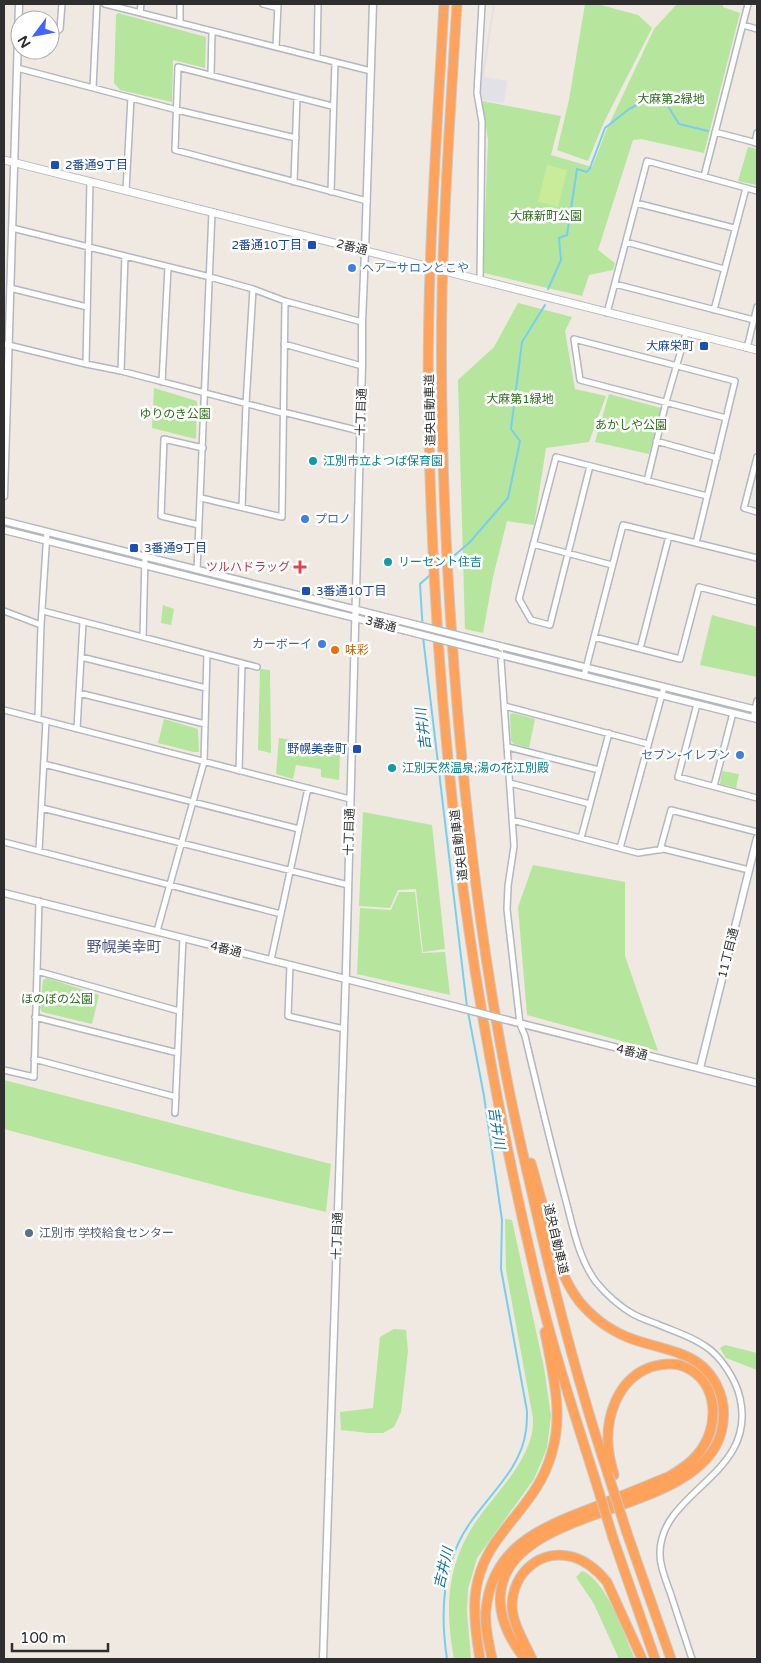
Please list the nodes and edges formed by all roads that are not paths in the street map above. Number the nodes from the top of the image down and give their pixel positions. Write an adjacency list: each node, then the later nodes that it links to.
1 (62, 4): 18 (street)
2 (97, 4): 27 (street)
3 (105, 4): 14 (street)
4 (141, 4): 14 (street)
5 (180, 4): 15 (street)
6 (263, 4): 13 (street)
7 (318, 4): 21 (street)
8 (373, 4): 25 (street, 十丁目通)
9 (444, 4): 195 (highway, 道央自動車道)
10 (457, 4): 190 (highway, 道央自動車道)
11 (482, 4): 58 (street)
12 (748, 4): 16 (street)
13 (278, 6): 20 (street)
14 (140, 13): 15 (street)
15 (180, 22): 19 (street)
16 (743, 25): 17 (street); 32 (street)
17 (757, 28)
18 (60, 29)
19 (212, 31): 20 (street); 26 (street)
20 (276, 47): 21 (street)
21 (317, 57): 23 (street)
22 (17, 60): 24 (street)
23 (335, 62): 25 (street); 30 (street)
24 (17, 68): 27 (street); 37 (street)
25 (371, 71): 45 (street, 十丁目通)
26 (211, 75): 28 (street); 31 (street)
27 (93, 88): 29 (street)
28 (297, 97): 30 (street); 34 (street)
29 (131, 98): 31 (street); 42 (street)
30 (332, 106): 44 (street)
31 (176, 110): 34 (street); 40 (street)
32 (715, 132): 35 (street); 38 (street)
33 (757, 132): 35 (street)
34 (296, 138): 40 (street)
35 (756, 143)
36 (4, 160): 37 (main road, 2番通)
37 (14, 162): 39 (main road, 2番通); 48 (street)
38 (704, 176): 41 (street); 46 (street)
39 (90, 181): 42 (main road, 2番通); 52 (street)
40 (294, 182): 44 (street)
41 (746, 188): 43 (street); 49 (street)
42 (126, 190): 47 (main road, 2番通)
43 (757, 191)
44 (331, 192): 45 (street)
45 (367, 202): 53 (street, 十丁目通)
46 (636, 203): 49 (street); 50 (street)
47 (212, 212): 53 (main road, 2番通); 57 (street)
48 (12, 228): 51 (street); 52 (street)
49 (734, 228): 56 (street)
50 (626, 242): 56 (street); 59 (street)
51 (7, 248): 60 (street)
52 (89, 248): 54 (street); 63 (street)
53 (366, 251): 58 (main road, 2番通, bridge); 68 (street, 十丁目通)
54 (125, 256): 55 (street); 77 (street)
55 (168, 267): 57 (street); 78 (street)
56 (724, 269): 65 (street)
57 (210, 277): 61 (street); 79 (street)
58 (476, 279): 66 (main road, 2番通)
59 (615, 284): 65 (street); 66 (street)
60 (10, 288): 63 (street); 71 (street)
61 (253, 289): 62 (street); 81 (street)
62 (286, 302): 68 (street); 70 (street)
63 (87, 307): 74 (street)
64 (757, 307): 67 (street)
65 (714, 310): 67 (street)
66 (606, 313): 69 (main road, 2番通)
67 (754, 320): 72 (street)
68 (362, 322): 76 (street, 十丁目通)
69 (686, 333): 72 (main road, 2番通); 75 (street)
70 (284, 344): 76 (street); 82 (street)
71 (6, 345): 74 (street); 84 (street)
72 (747, 348): 73 (main road, 2番通)
73 (757, 350)
74 (86, 364): 77 (street)
75 (676, 365): 80 (street); 80 (street); 83 (street)
76 (362, 366): 85 (street, 十丁目通)
77 (121, 371): 78 (street)
78 (162, 382): 79 (street)
79 (206, 393): 81 (street); 87 (street)
80 (666, 402): 83 (street); 86 (street)
81 (246, 404): 82 (street); 96 (street)
82 (282, 412): 85 (street); 96 (street)
83 (726, 418): 89 (street)
84 (5, 429): 91 (street)
85 (360, 431): 113 (street, 十丁目通)
86 (656, 442): 89 (street); 92 (street)
87 (203, 448): 95 (street); 99 (street)
88 (757, 457): 97 (street)
89 (716, 458): 94 (street)
90 (590, 466): 92 (street); 105 (street); 106 (street)
91 (4, 470): 93 (street)
92 (647, 481): 94 (street)
93 (4, 496)
94 (707, 496): 104 (street)
95 (201, 498): 96 (street); 99 (street)
96 (242, 508)
97 (757, 512)
98 (4, 521): 101 (street, 3番通)
99 (199, 525): 111 (street)
100 (4, 530): 103 (street, 3番通)
101 (46, 532): 103 (street); 107 (street, 3番通)
102 (669, 536): 104 (street); 110 (street); 122 (street)
103 (46, 540): 109 (street, 3番通); 114 (street)
104 (696, 543): 108 (street)
105 (533, 544): 106 (street); 106 (street)
106 (568, 554): 110 (street)
107 (145, 556): 109 (street); 111 (street, 3番通)
108 (757, 558)
109 (145, 565): 116 (street, 3番通); 119 (street)
110 (612, 565): 120 (street)
111 (197, 570): 113 (street, 3番通)
112 (757, 602): 122 (street)
113 (355, 609): 116 (street, 十丁目通); 121 (street, 3番通, bridge)
114 (43, 611): 117 (street); 118 (street)
115 (4, 612): 118 (street)
116 (355, 618): 124 (street, 3番通, bridge); 156 (street, 十丁目通)
117 (82, 622): 119 (street); 125 (street)
118 (41, 625): 140 (street)
119 (143, 637): 123 (street)
120 (594, 637): 122 (street); 128 (street)
121 (500, 646): 124 (street); 128 (street, 3番通)
122 (640, 649)
123 (207, 654): 126 (street); 131 (street)
124 (501, 655): 129 (street, 3番通); 136 (street)
125 (81, 657): 131 (street); 132 (street)
126 (242, 663): 127 (street); 150 (street)
127 (257, 667)
128 (586, 667): 129 (street); 130 (street, 3番通)
129 (584, 676): 133 (street, 3番通)
130 (664, 687): 133 (street); 138 (street, 3番通)
131 (206, 688): 143 (street)
132 (79, 693): 143 (street); 144 (street)
133 (662, 695): 135 (street, 3番通); 146 (street)
134 (757, 701): 138 (street)
135 (697, 704): 139 (street, 3番通); 153 (street)
136 (505, 706): 145 (street); 147 (street)
137 (4, 710): 140 (street)
138 (756, 710): 141 (street)
139 (733, 713): 141 (street, 3番通); 153 (street)
140 (38, 719): 142 (street)
141 (755, 719)
142 (46, 721): 144 (street); 149 (street)
143 (205, 724): 148 (street)
144 (76, 729): 148 (street)
145 (609, 733): 146 (street); 151 (street)
146 (648, 744): 167 (street)
147 (508, 747): 151 (street); 152 (street)
148 (204, 762): 150 (street); 157 (street)
149 (44, 764): 157 (street); 159 (street)
150 (239, 770): 154 (street)
151 (599, 770): 158 (street)
152 (510, 783): 158 (street); 160 (street)
153 (714, 786): 155 (street)
154 (308, 788): 156 (street); 161 (street)
155 (757, 798)
156 (350, 799): 173 (street, 十丁目通)
157 (192, 802): 161 (street); 166 (street)
158 (590, 804): 163 (street)
159 (42, 808): 166 (street); 169 (street)
160 (512, 820): 163 (street); 185 (street)
161 (300, 829): 171 (street)
162 (757, 832): 168 (street)
163 (581, 838): 167 (street)
164 (757, 838): 170 (street, 11丁目通)
165 (4, 842): 169 (street)
166 (181, 844): 171 (street); 172 (street)
167 (620, 848): 168 (street)
168 (660, 850): 170 (street)
169 (39, 851): 172 (street)
170 (749, 870): 189 (street, 11丁目通)
171 (290, 871): 173 (street); 176 (street)
172 (170, 885): 176 (street); 177 (street)
173 (348, 886): 182 (street, 十丁目通)
174 (4, 893): 175 (street, 4番通)
175 (39, 902): 177 (street, 4番通); 181 (street)
176 (281, 914): 179 (street)
177 (157, 931): 178 (street, 4番通)
178 (183, 938): 179 (street, 4番通); 183 (street)
179 (271, 960): 180 (street, 4番通)
180 (290, 965): 182 (street, 4番通); 186 (street)
181 (37, 971): 183 (street); 184 (street)
182 (345, 979): 185 (street, 4番通, bridge); 186 (street, 十丁目通)
183 (180, 1011): 187 (street)
184 (36, 1017): 187 (street); 188 (street)
185 (520, 1024): 189 (street, 4番通); 205 (street)
186 (344, 1028): 197 (street, 十丁目通)
187 (178, 1053): 193 (street)
188 (34, 1059): 191 (street); 193 (street)
189 (700, 1068): 192 (street, 4番通)
190 (505, 1069): 196 (highway, 道央自動車道); 200 (highway)
191 (4, 1070)
192 (757, 1083)
193 (176, 1097): 194 (street)
194 (175, 1113)
195 (537, 1280): 198 (highway); 203 (highway, 道央自動車道, bridge)
196 (611, 1475): 199 (highway); 204 (highway, bridge)
197 (323, 1659)
198 (480, 1659)
199 (492, 1659)
200 (525, 1659)
201 (532, 1659): 202 (highway)
202 (642, 1659)
203 (655, 1659)
204 (671, 1659)
205 (692, 1659)

